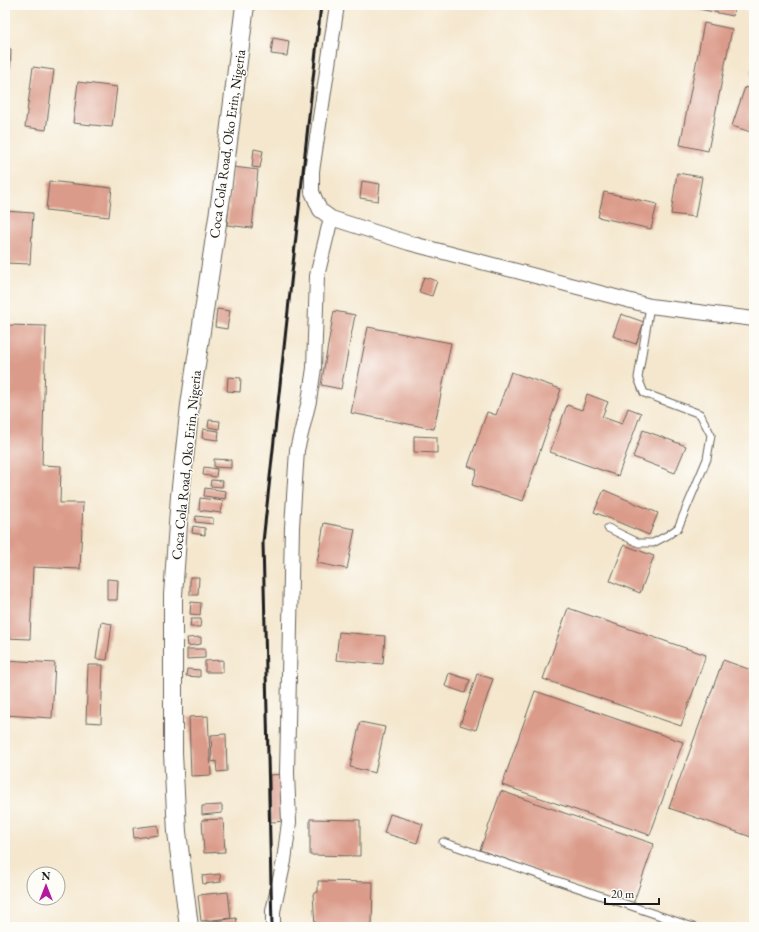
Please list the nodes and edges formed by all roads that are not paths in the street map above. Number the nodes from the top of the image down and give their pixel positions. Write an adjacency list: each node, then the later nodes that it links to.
1 (245, 5): 8 (street, Coca Cola Road, Oko Erin, Nigeria)
2 (337, 5): 3 (street)
3 (331, 218): 4 (street); 9 (street)
4 (650, 306): 5 (street); 6 (lane)
5 (754, 319)
6 (608, 528)
7 (442, 842): 10 (lane)
8 (189, 927)
9 (274, 927)
10 (693, 927)

